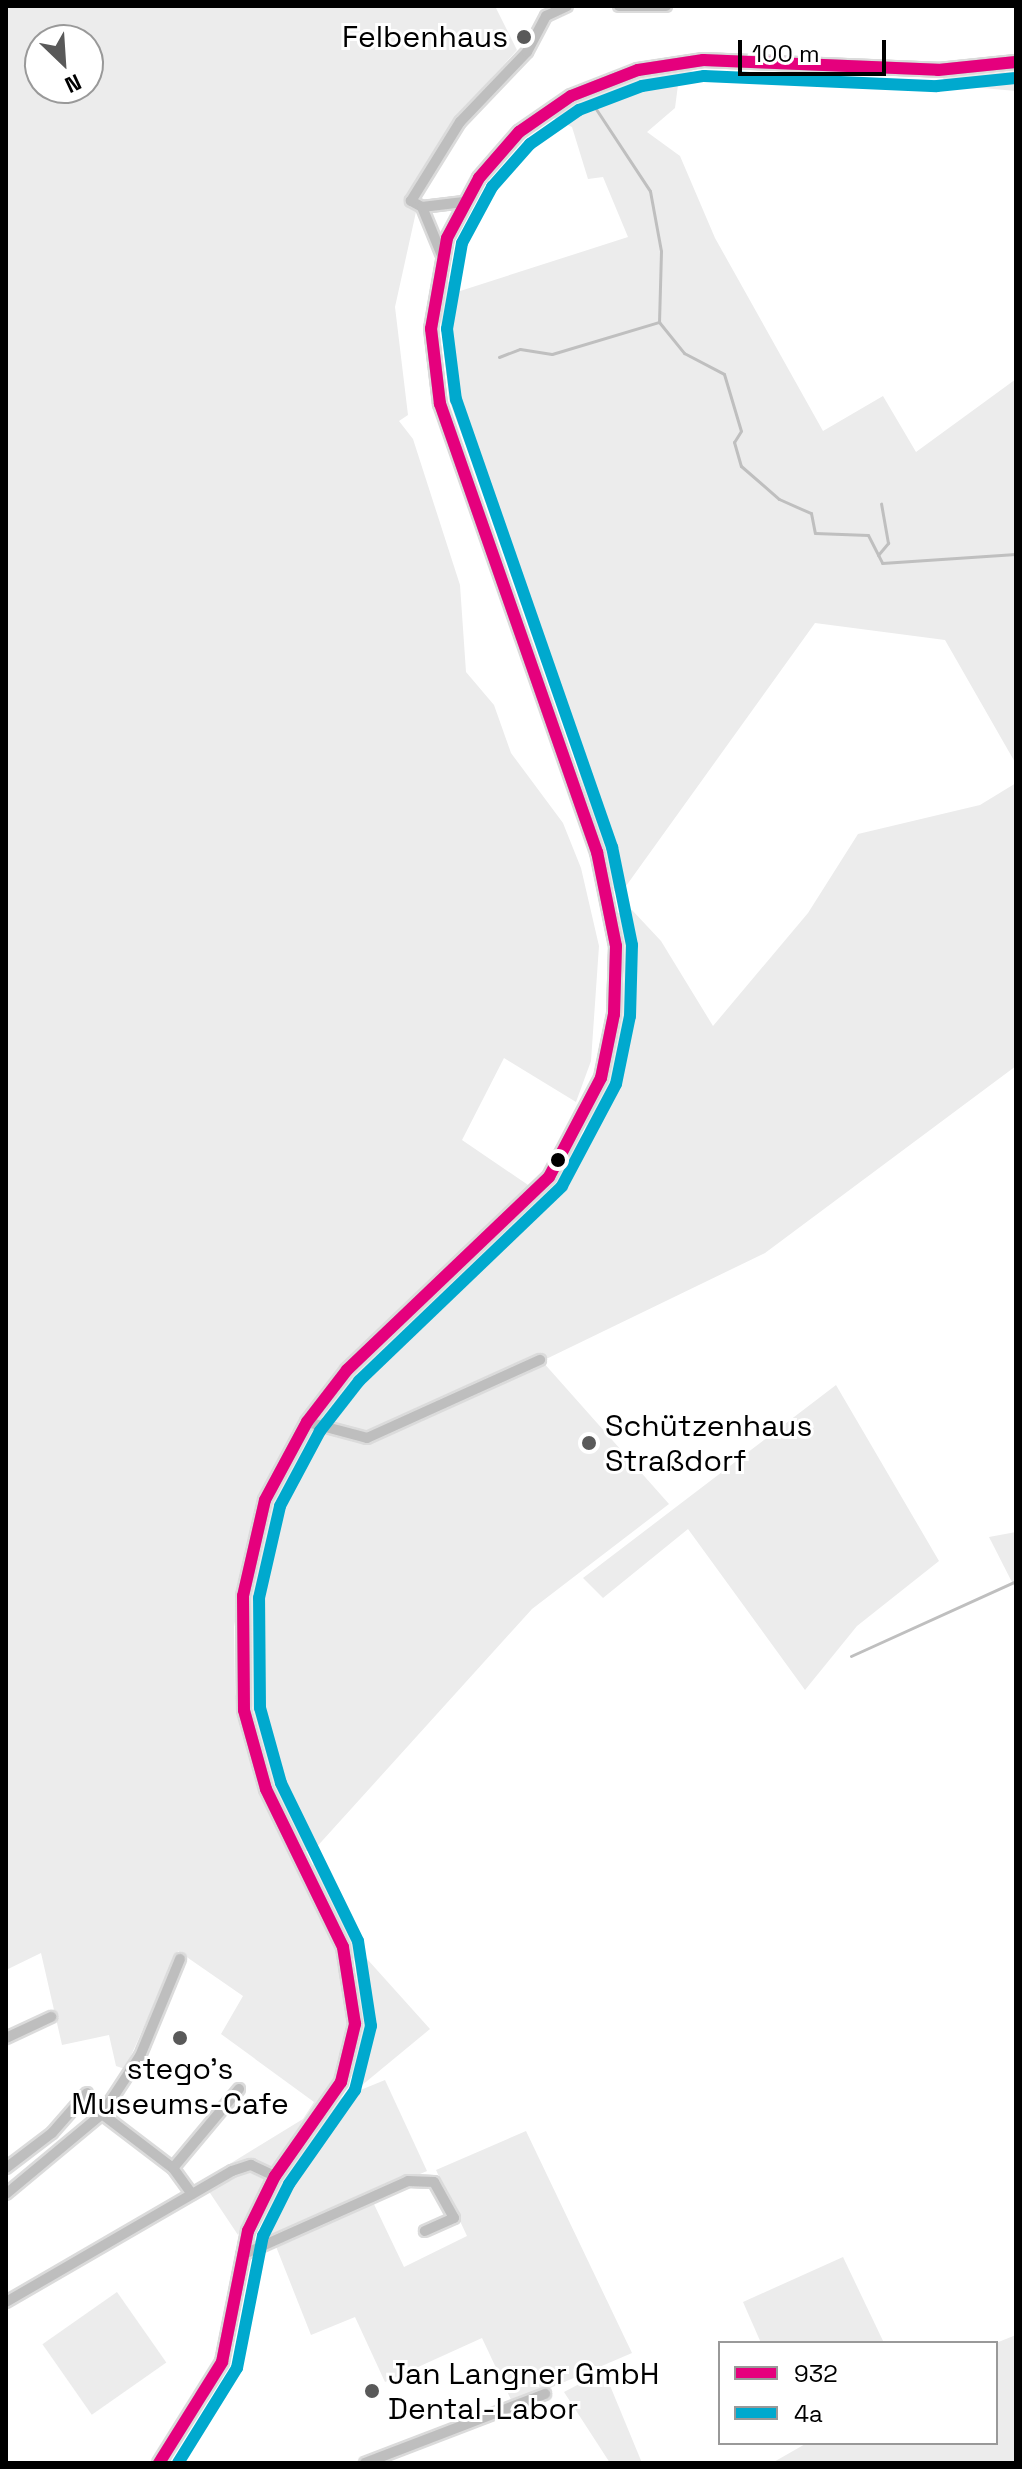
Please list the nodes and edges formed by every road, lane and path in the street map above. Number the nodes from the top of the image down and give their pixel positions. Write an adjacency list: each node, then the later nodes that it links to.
1 (567, 6): 6 (street)
2 (619, 6): 3 (street)
3 (666, 6)
4 (1016, 62): 5 (main road)
5 (464, 202): 6 (street); 7 (main road)
6 (422, 207): 7 (street)
7 (441, 253): 9 (main road)
8 (540, 1360): 9 (street)
9 (307, 1422): 18 (main road)
10 (180, 1959): 15 (street)
11 (51, 2017): 12 (street)
12 (6, 2038)
13 (239, 2089): 17 (street)
14 (87, 2093): 16 (street)
15 (102, 2114): 17 (street); 19 (street)
16 (6, 2168)
17 (173, 2168): 20 (street)
18 (275, 2176): 20 (street); 22 (main road)
19 (6, 2194)
20 (192, 2194): 23 (street)
21 (425, 2231): 22 (street)
22 (242, 2255): 25 (main road)
23 (6, 2302)
24 (545, 2394): 26 (street)
25 (159, 2463)
26 (365, 2463)

